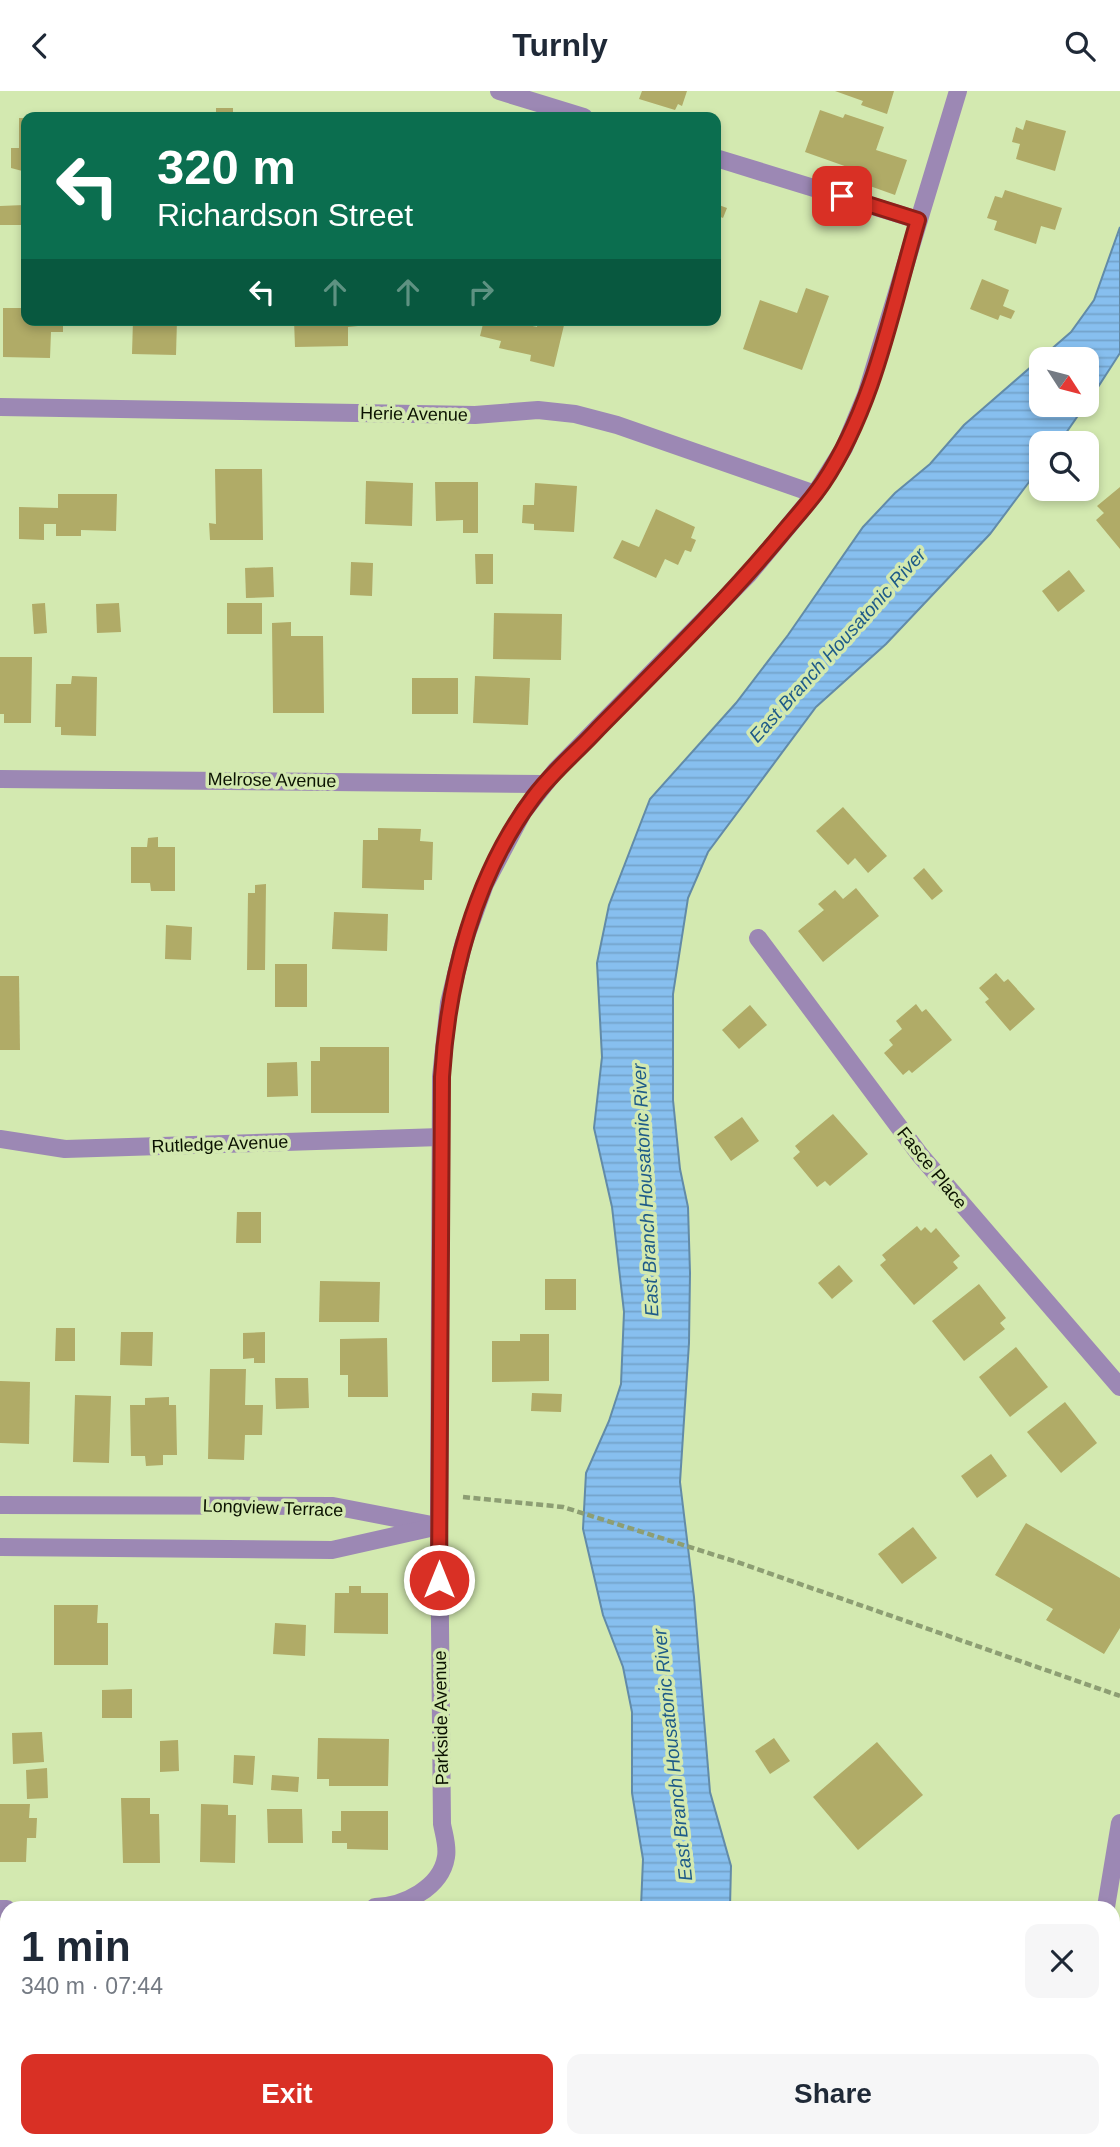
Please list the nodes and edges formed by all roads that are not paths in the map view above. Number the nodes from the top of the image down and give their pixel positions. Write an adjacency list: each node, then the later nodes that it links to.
1 (499, 91): 3 (street)
2 (958, 91): 5 (street, Parkside Avenue)
3 (568, 112)
4 (721, 159): 5 (street)
5 (918, 220): 7 (street, Parkside Avenue)
6 (0, 407): 7 (street, Herie Avenue)
7 (815, 494): 9 (street, Parkside Avenue)
8 (0, 779): 9 (street, Melrose Avenue)
9 (543, 784): 11 (street, Parkside Avenue)
10 (758, 938): 13 (street, Fasce Place)
11 (440, 1137): 12 (street, Rutledge Avenue); 15 (street, Parkside Avenue)
12 (0, 1139)
13 (1120, 1387)
14 (0, 1505): 15 (street, Longview Terrace)
15 (439, 1526): 16 (street, Longview Terrace); 18 (street, Parkside Avenue)
16 (0, 1548)
17 (1120, 1823): 19 (street)
18 (405, 1901)
19 (1107, 1901)

